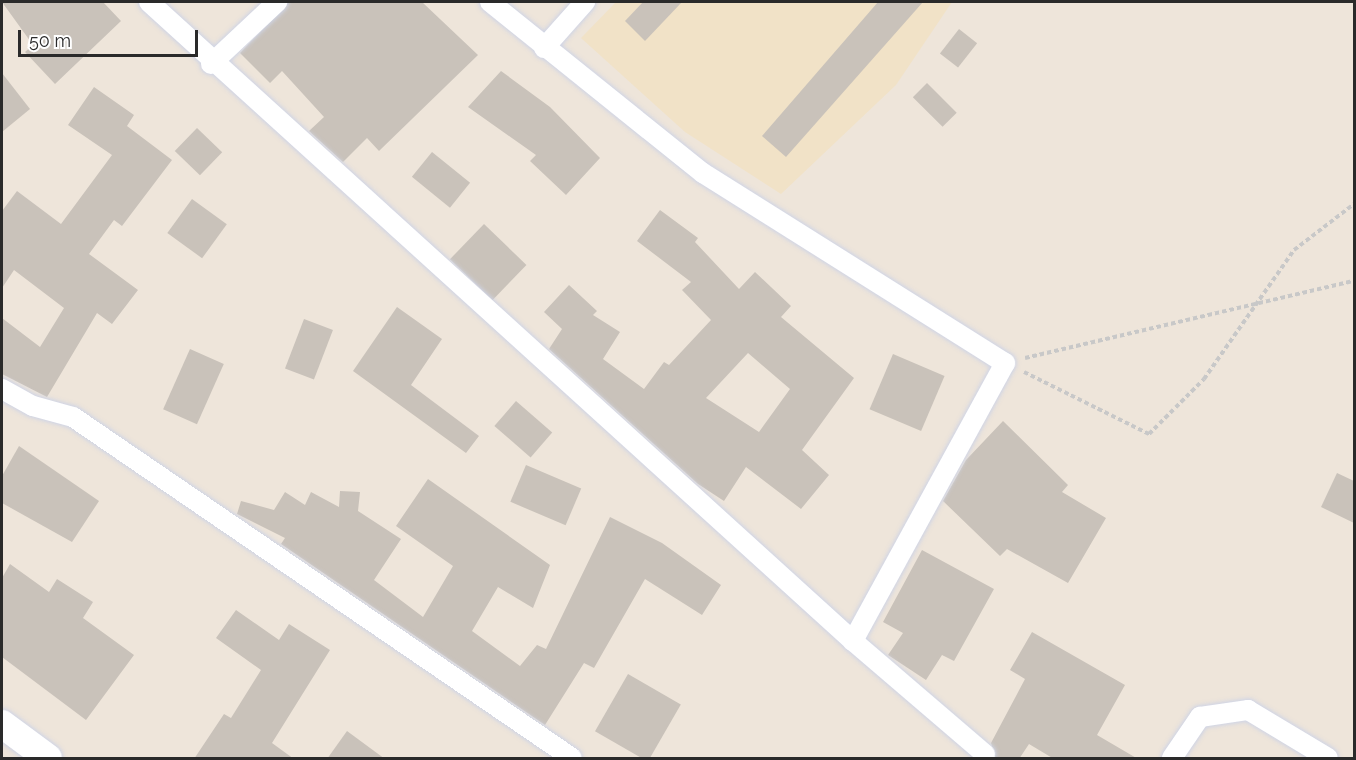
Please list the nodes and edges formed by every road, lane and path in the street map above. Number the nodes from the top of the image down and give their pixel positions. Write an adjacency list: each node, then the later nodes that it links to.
1 (149, 2): 6 (street)
2 (277, 2): 6 (street)
3 (490, 2): 5 (street)
4 (585, 2): 5 (street)
5 (544, 48): 10 (street)
6 (211, 64): 12 (street)
7 (1354, 204): 9 (path)
8 (1354, 281): 9 (path)
9 (1257, 303): 10 (path); 10 (path)
10 (1005, 363): 12 (street)
11 (2, 389): 16 (street)
12 (853, 641): 14 (street)
13 (2, 724): 15 (main road)
14 (986, 757)
15 (48, 759)
16 (572, 759)
17 (1172, 759): 18 (street)
18 (1328, 759)

